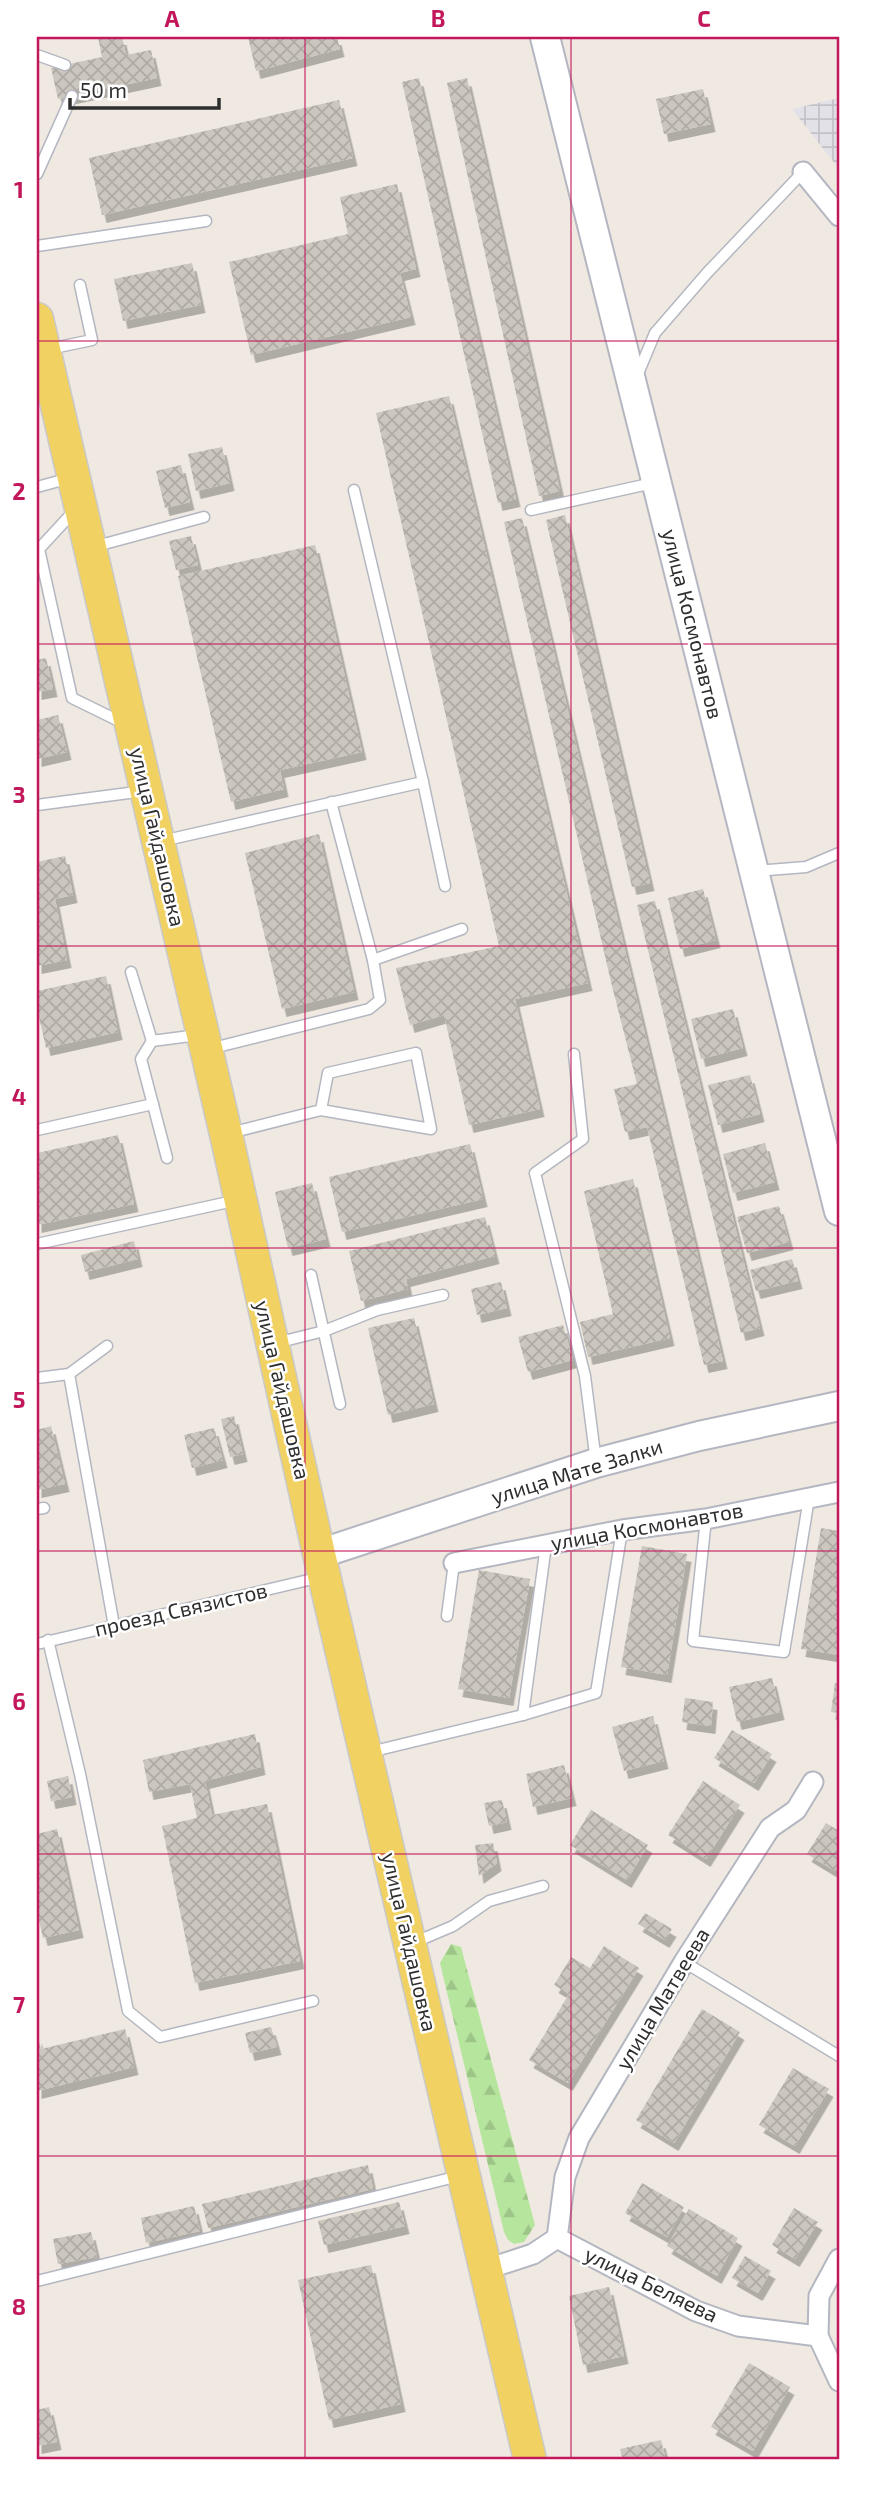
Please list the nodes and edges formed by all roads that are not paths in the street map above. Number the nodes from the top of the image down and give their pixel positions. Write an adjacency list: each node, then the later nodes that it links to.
1 (545, 37): 13 (street, улица Космонавтов)
2 (37, 55): 3 (lane)
3 (65, 65)
4 (72, 96): 6 (lane)
5 (803, 172): 7 (street); 13 (lane)
6 (37, 174)
7 (839, 216)
8 (206, 221): 9 (lane)
9 (37, 246)
10 (80, 285): 12 (lane)
11 (37, 319): 12 (main road, улица Гайдашовка)
12 (44, 350): 17 (main road, улица Гайдашовка)
13 (633, 386): 14 (street, улица Космонавтов)
14 (657, 482): 18 (lane); 28 (street, улица Космонавтов)
15 (37, 486): 17 (lane)
16 (354, 490): 22 (lane)
17 (76, 491): 20 (main road, улица Гайдашовка); 21 (lane)
18 (531, 510)
19 (204, 517): 20 (lane)
20 (90, 548): 21 (main road, улица Гайдашовка)
21 (133, 728): 23 (main road, улица Гайдашовка)
22 (423, 782): 24 (lane); 29 (lane)
23 (146, 790): 25 (lane); 26 (main road, улица Гайдашовка)
24 (331, 802): 26 (lane); 31 (lane)
25 (37, 805)
26 (158, 842): 34 (main road, улица Гайдашовка)
27 (839, 853): 28 (lane)
28 (754, 871): 42 (street, улица Космонавтов)
29 (446, 886)
30 (462, 929): 31 (lane)
31 (373, 960): 34 (lane)
32 (131, 972): 33 (lane)
33 (152, 1041): 34 (lane); 36 (lane)
34 (204, 1042): 39 (main road, улица Гайдашовка)
35 (574, 1054): 53 (lane)
36 (153, 1104): 38 (lane); 40 (lane)
37 (321, 1110): 37 (lane); 39 (lane)
38 (37, 1130)
39 (226, 1134): 41 (main road, улица Гайдашовка)
40 (167, 1158)
41 (240, 1199): 43 (lane); 47 (main road, улица Гайдашовка)
42 (839, 1211)
43 (37, 1244)
44 (311, 1275): 46 (lane)
45 (443, 1295): 46 (lane)
46 (324, 1331): 47 (lane); 51 (lane)
47 (272, 1344): 60 (main road, улица Гайдашовка)
48 (107, 1346): 49 (lane)
49 (69, 1374): 50 (lane); 62 (lane)
50 (37, 1378)
51 (340, 1404)
52 (839, 1406): 53 (street, улица Мате Залки)
53 (596, 1463): 60 (street, улица Мате Залки)
54 (839, 1492): 55 (street, улица Космонавтов)
55 (809, 1498): 56 (street, улица Космонавтов); 56 (lane)
56 (706, 1519): 57 (street, улица Космонавтов)
57 (622, 1530): 58 (street, улица Космонавтов); 65 (lane)
58 (546, 1544): 59 (street, улица Космонавтов); 65 (lane)
59 (454, 1563): 61 (lane)
60 (322, 1565): 62 (lane, проезд Связистов); 66 (main road, улица Гайдашовка)
61 (447, 1616)
62 (114, 1626): 63 (lane, проезд Связистов)
63 (48, 1640): 64 (lane, проезд Связистов); 71 (lane)
64 (37, 1644)
65 (523, 1714): 66 (lane)
66 (366, 1753): 69 (main road, улица Гайдашовка)
67 (813, 1783): 70 (street, улица Матвеева)
68 (543, 1886): 69 (lane)
69 (410, 1945): 73 (main road, улица Гайдашовка)
70 (684, 1962): 72 (lane); 74 (street, улица Матвеева)
71 (313, 2001)
72 (839, 2056)
73 (463, 2175): 76 (main road, улица Гайдашовка); 77 (lane)
74 (557, 2238): 76 (street); 78 (street, улица Беляева)
75 (839, 2259): 78 (street)
76 (484, 2270): 80 (main road, улица Гайдашовка)
77 (37, 2281)
78 (818, 2336): 79 (street)
79 (839, 2381)
80 (530, 2460)

